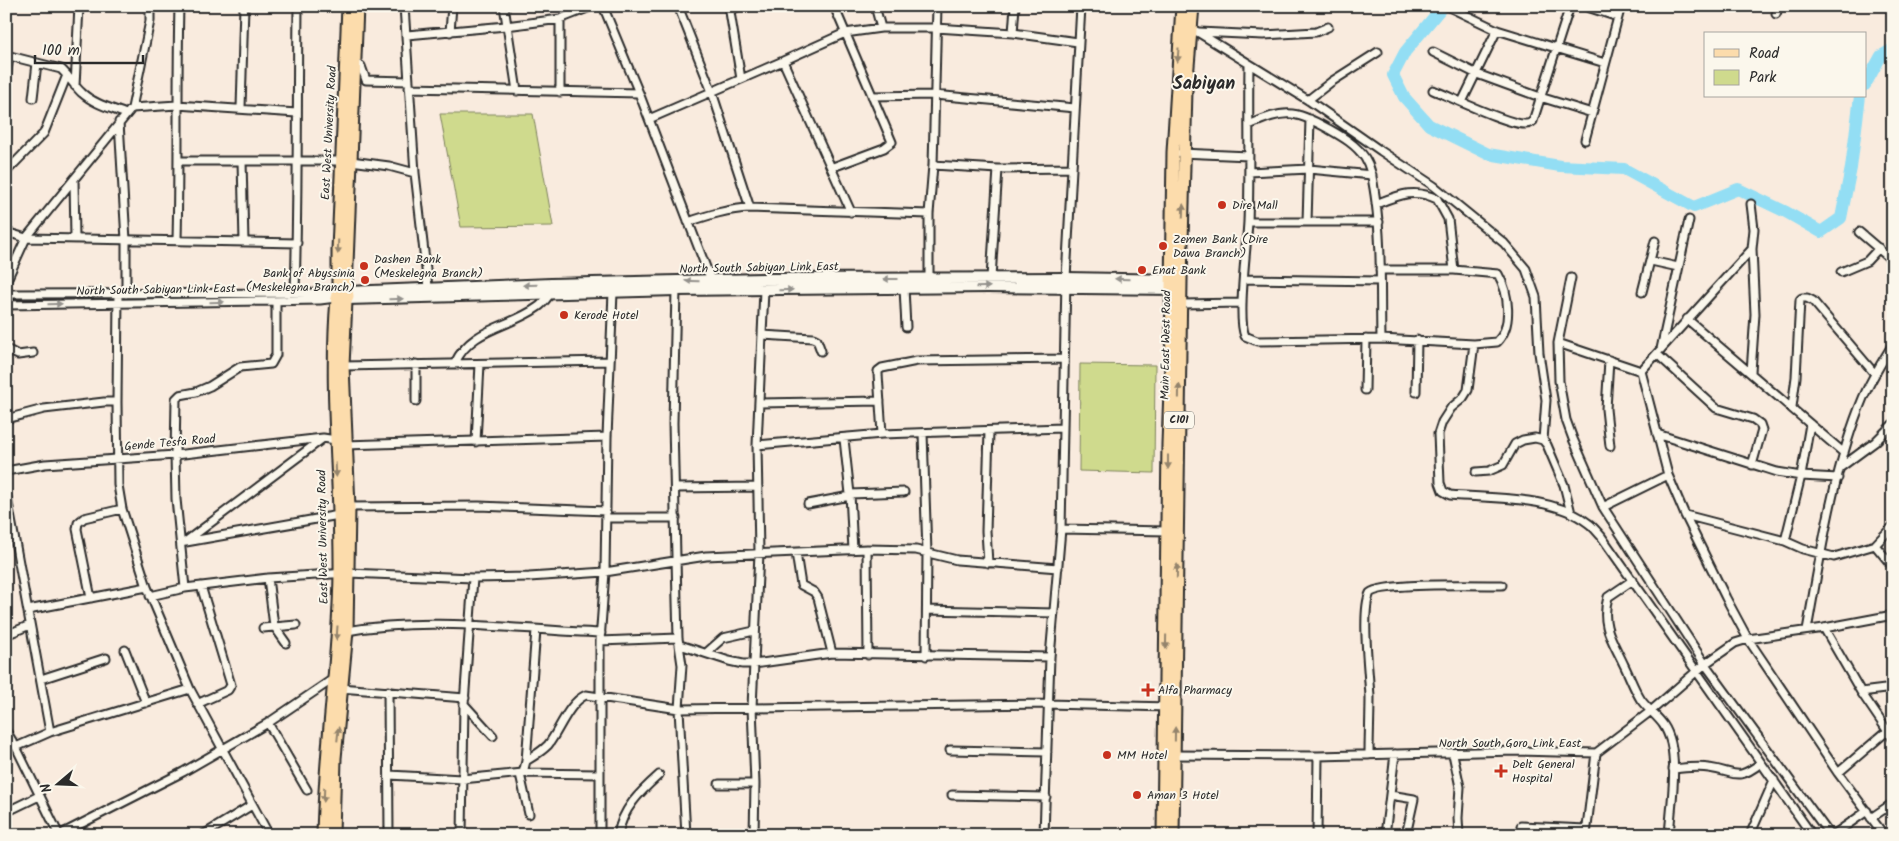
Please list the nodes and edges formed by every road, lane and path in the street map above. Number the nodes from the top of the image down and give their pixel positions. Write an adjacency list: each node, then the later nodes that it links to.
1 (79, 6): 56 (street)
2 (150, 6): 69 (street)
3 (179, 6): 68 (street)
4 (244, 6): 70 (street)
5 (298, 6): 72 (street)
6 (348, 6): 85 (main road, East West University Road)
7 (357, 6): 47 (main road, East West University Road)
8 (404, 6): 40 (street)
9 (452, 6): 37 (street)
10 (504, 6): 31 (street)
11 (593, 6): 30 (street)
12 (604, 6): 61 (street)
13 (678, 6): 60 (street)
14 (739, 6): 27 (street)
15 (834, 6): 38 (street)
16 (875, 6): 33 (street)
17 (937, 6): 34 (street)
18 (1015, 6): 39 (street)
19 (1081, 6): 41 (street)
20 (1182, 6): 80 (main road, Main East West Road / C101, one-way to 80)
21 (1193, 6): 35 (main road, Main East West Road / C101)
22 (1447, 6): 36 (street)
23 (1570, 6): 42 (street)
24 (1584, 6): 29 (street)
25 (1621, 6): 29 (street)
26 (1779, 6): 28 (street)
27 (730, 9): 54 (street)
28 (1776, 14)
29 (1618, 17): 49 (street)
30 (560, 19): 31 (street); 59 (street)
31 (506, 26): 37 (street); 58 (street)
32 (1328, 27): 35 (street)
33 (881, 28): 34 (street); 38 (street)
34 (936, 28): 39 (street); 62 (street)
35 (1195, 30): 50 (street); 80 (main road, Main East West Road / C101)
36 (1497, 30): 42 (street); 52 (street)
37 (450, 32): 40 (street)
38 (844, 33): 46 (street); 63 (street)
39 (1013, 33): 41 (street)
40 (407, 35): 55 (street)
41 (1078, 42): 71 (street)
42 (1555, 49): 49 (street); 64 (street)
43 (1378, 52): 66 (street)
44 (1434, 52): 52 (street)
45 (8, 56): 48 (street); 53 (street)
46 (783, 61): 54 (street); 87 (street)
47 (355, 62): 55 (street); 85 (main road, East West University Road)
48 (37, 63): 51 (street); 65 (street)
49 (1605, 63): 73 (street)
50 (1249, 65): 66 (street); 78 (street)
51 (67, 74): 56 (street); 91 (street)
52 (1477, 74): 64 (street); 67 (street)
53 (6, 79)
54 (741, 79): 60 (street)
55 (409, 85): 58 (street); 93 (street)
56 (75, 86): 74 (street)
57 (1433, 90): 67 (street)
58 (517, 91): 59 (street)
59 (560, 92): 61 (street)
60 (712, 92): 75 (street); 98 (street)
61 (639, 94): 75 (street)
62 (934, 95): 63 (street); 71 (street); 86 (street)
63 (872, 96): 87 (street)
64 (1540, 97): 67 (street); 73 (street)
65 (33, 98)
66 (1308, 100): 190 (street)
67 (1462, 102)
68 (177, 105): 69 (street); 70 (street); 82 (street)
69 (132, 108): 74 (street)
70 (241, 108): 72 (street)
71 (1074, 108): 88 (street)
72 (297, 113): 84 (street)
73 (1592, 113): 79 (street)
74 (126, 114): 77 (street)
75 (649, 119): 102 (street)
76 (1310, 119): 78 (street); 90 (street); 94 (street)
77 (119, 122): 95 (street); 110 (street)
78 (1249, 125): 81 (street)
79 (1585, 140)
80 (1179, 152): 81 (street); 130 (main road, Main East West Road / C101)
81 (1249, 156): 92 (street)
82 (179, 161): 83 (street); 111 (street)
83 (242, 161): 84 (street); 113 (street)
84 (298, 161): 85 (street); 114 (street)
85 (346, 161): 93 (street); 142 (main road, East West University Road)
86 (933, 165): 89 (street); 100 (street)
87 (833, 167): 99 (street)
88 (1072, 168): 89 (street); 128 (street)
89 (998, 169): 123 (street)
90 (1309, 169): 92 (street); 94 (street); 104 (street)
91 (6, 172)
92 (1249, 172): 103 (street)
93 (415, 173): 132 (street)
94 (1372, 175): 96 (street)
95 (74, 179): 108 (street); 109 (street)
96 (1376, 204): 105 (street); 121 (street)
97 (1750, 204): 116 (street)
98 (750, 208): 99 (street); 102 (street)
99 (851, 212): 100 (street)
100 (929, 214): 129 (street)
101 (1688, 220): 119 (street)
102 (688, 222): 131 (street)
103 (1248, 222): 104 (street); 125 (street)
104 (1307, 222): 105 (street)
105 (1379, 222): 120 (street)
106 (6, 232): 108 (street)
107 (1859, 232): 115 (street)
108 (26, 238): 109 (street); 127 (street)
109 (75, 240): 110 (street)
110 (126, 240): 111 (street); 143 (street)
111 (177, 240): 113 (street)
112 (1655, 240): 117 (street)
113 (244, 242): 114 (street)
114 (297, 243): 137 (street)
115 (1880, 248): 118 (street); 122 (street)
116 (1752, 249): 148 (street); 170 (street)
117 (1651, 260): 119 (street); 139 (street)
118 (1893, 261)
119 (1678, 266): 160 (street)
120 (1380, 270): 121 (street); 126 (street)
121 (1454, 270): 156 (street)
122 (1841, 272)
123 (991, 278): 128 (main road, North South Sabiyan Link East); 129 (main road, North South Sabiyan Link East)
124 (1571, 278): 155 (street)
125 (1244, 279): 126 (street); 145 (street)
126 (1380, 281): 153 (street)
127 (6, 282)
128 (1066, 283): 129 (main road, North South Sabiyan Link East, one-way to 128); 130 (main road, North South Sabiyan Link East); 162 (street)
129 (930, 284): 131 (main road, North South Sabiyan Link East, one-way to 131); 134 (main road, North South Sabiyan Link East)
130 (1176, 285): 146 (main road, Main East West Road / C101); 151 (main road, Main East West Road / C101)
131 (713, 286): 133 (main road, North South Sabiyan Link East, one-way to 133); 135 (main road, North South Sabiyan Link East); 136 (main road, North South Sabiyan Link East)
132 (428, 288): 133 (main road, North South Sabiyan Link East, one-way to 132); 142 (main road, North South Sabiyan Link East)
133 (583, 288): 138 (main road, North South Sabiyan Link East); 140 (main road, North South Sabiyan Link East)
134 (904, 288): 136 (main road, North South Sabiyan Link East, one-way to 134); 149 (street)
135 (676, 290): 138 (main road, North South Sabiyan Link East); 206 (street)
136 (764, 290): 150 (street)
137 (295, 292): 142 (street, North South Sabiyan Link East); 143 (street, North South Sabiyan Link East)
138 (613, 292): 164 (street)
139 (1642, 292)
140 (551, 293): 142 (main road, North South Sabiyan Link East, one-way to 140); 165 (street)
141 (6, 294): 143 (street, North South Sabiyan Link East)
142 (342, 295): 144 (street, North South Sabiyan Link East); 168 (main road, East West University Road); 191 (main road, East West University Road)
143 (121, 297): 144 (street, North South Sabiyan Link East, one-way to 144); 147 (street, North South Sabiyan Link East, one-way to 143); 176 (street)
144 (276, 301): 196 (street)
145 (1242, 303): 146 (street); 152 (street)
146 (1182, 304): 151 (main road, Main East West Road / C101)
147 (6, 305)
148 (1687, 319): 160 (street); 170 (street)
149 (906, 326)
150 (762, 335): 159 (street); 177 (street)
151 (1176, 335): 210 (main road, Main East West Road / C101)
152 (1366, 339): 153 (street); 172 (street)
153 (1380, 339): 154 (street)
154 (1417, 340): 156 (street); 173 (street)
155 (1558, 343): 163 (street); 213 (street)
156 (1474, 344): 215 (street)
157 (1893, 344): 171 (street)
158 (6, 349): 161 (street)
159 (821, 351)
160 (1659, 351): 169 (street); 198 (street)
161 (32, 353)
162 (1064, 359): 175 (street); 182 (street)
163 (1609, 360): 169 (street); 194 (street)
164 (610, 361): 167 (street); 187 (street)
165 (455, 363): 166 (street); 167 (street)
166 (416, 364): 168 (street); 174 (street)
167 (480, 364): 192 (street)
168 (343, 366): 191 (main road, East West University Road)
169 (1641, 371): 186 (street)
170 (1751, 372): 178 (street)
171 (1875, 374): 178 (street); 195 (street)
172 (1365, 390)
173 (1416, 392)
174 (416, 401)
175 (880, 401): 177 (street); 185 (street)
176 (117, 402): 179 (street); 197 (street)
177 (759, 403): 193 (street)
178 (1792, 407): 180 (street)
179 (6, 419)
180 (1810, 424): 195 (street); 203 (street)
181 (1893, 424): 199 (street)
182 (1062, 428): 183 (street); 221 (street)
183 (989, 430): 184 (street); 234 (street)
184 (923, 433): 185 (street); 230 (street)
185 (882, 434): 189 (street)
186 (1657, 434): 198 (street); 202 (street)
187 (607, 437): 192 (street, Gende Tesfa Road); 216 (street)
188 (323, 438): 191 (street, Gende Tesfa Road); 196 (street, Gende Tesfa Road); 224 (street)
189 (844, 439): 193 (street); 209 (street)
190 (1543, 440): 201 (street); 215 (street)
191 (341, 442): 192 (street, Gende Tesfa Road); 212 (main road, East West University Road); 217 (main road, East West University Road, one-way to 217)
192 (476, 442)
193 (757, 445): 205 (street)
194 (1610, 446)
195 (1844, 453): 199 (street)
196 (174, 456): 197 (street, Gende Tesfa Road); 224 (street)
197 (119, 459): 200 (street, Gende Tesfa Road); 214 (street)
198 (1752, 465): 203 (street)
199 (1841, 467): 204 (street)
200 (6, 471)
201 (1476, 472)
202 (1668, 474): 213 (street); 218 (street)
203 (1801, 476): 204 (street); 223 (street)
204 (1838, 478): 232 (street)
205 (758, 487): 206 (street); 231 (street)
206 (675, 488): 219 (street)
207 (6, 492): 248 (street)
208 (904, 492): 209 (street)
209 (850, 495): 211 (street); 228 (street)
210 (1173, 496): 222 (main road, Main East West Road / C101); 225 (main road, Main East West Road / C101)
211 (808, 504)
212 (349, 506): 216 (street); 238 (main road, East West University Road)
213 (1604, 507): 275 (street)
214 (122, 509): 244 (street); 247 (street)
215 (1571, 513): 241 (street)
216 (606, 514): 219 (street); 237 (street)
217 (339, 515): 224 (street); 238 (main road, East West University Road)
218 (1685, 515): 223 (street); 264 (street)
219 (676, 518): 233 (street)
220 (1893, 526): 226 (street)
221 (1061, 529): 222 (street); 236 (street)
222 (1168, 531): 225 (main road, Main East West Road / C101)
223 (1785, 541): 232 (street)
224 (182, 543): 245 (street)
225 (1172, 545): 289 (main road, Main East West Road / C101)
226 (1875, 545): 232 (street); 235 (street)
227 (867, 549): 228 (street); 230 (street); 270 (street)
228 (853, 550): 229 (street)
229 (796, 553): 231 (street); 269 (street)
230 (927, 553): 234 (street); 249 (street)
231 (759, 554): 233 (street); 261 (street)
232 (1821, 555): 259 (street)
233 (677, 560): 237 (street); 265 (street)
234 (988, 563): 236 (street)
235 (1893, 567)
236 (1058, 568): 250 (street)
237 (605, 572): 240 (street); 263 (street)
238 (344, 573): 239 (street); 240 (street); 260 (main road, East West University Road); 278 (main road, East West University Road, one-way to 278)
239 (268, 578): 243 (street); 255 (street)
240 (473, 578): 252 (street)
241 (1633, 580): 276 (street); 291 (street)
242 (1502, 585): 306 (street)
243 (201, 586): 245 (street); 286 (street)
244 (147, 587): 246 (street); 247 (street)
245 (186, 588): 246 (street)
246 (150, 596): 280 (street)
247 (91, 598): 248 (street)
248 (28, 610): 254 (street)
249 (927, 610): 250 (street); 271 (street)
250 (1054, 612): 272 (street)
251 (1893, 614): 257 (street, North South Goro Link East)
252 (468, 624): 258 (street); 260 (street); 284 (street)
253 (296, 625): 255 (street)
254 (30, 626): 262 (street); 277 (street)
255 (274, 626): 256 (street); 266 (street)
256 (263, 628)
257 (1824, 628): 259 (street, North South Goro Link East); 282 (street)
258 (536, 630): 263 (street); 308 (street)
259 (1807, 630): 264 (street, North South Goro Link East)
260 (347, 631): 278 (main road, East West University Road)
261 (754, 631): 268 (street); 274 (street)
262 (6, 636)
263 (600, 637): 265 (street); 283 (street)
264 (1748, 639): 275 (street, North South Goro Link East); 311 (street)
265 (679, 641): 268 (street); 290 (street)
266 (286, 643)
267 (125, 650): 285 (street)
268 (706, 653): 274 (street)
269 (832, 653): 270 (street); 274 (street)
270 (868, 655): 271 (street)
271 (926, 656): 272 (street)
272 (1050, 657): 287 (street)
273 (106, 658): 277 (street)
274 (754, 664): 288 (street)
275 (1705, 664): 276 (street, North South Goro Link East); 354 (street)
276 (1698, 672): 291 (street, North South Goro Link East); 309 (street)
277 (41, 679): 295 (street)
278 (336, 685): 281 (street); 292 (street); 336 (main road, East West University Road, one-way to 336); 337 (main road, East West University Road, one-way to 278)
279 (1893, 688): 282 (street)
280 (190, 689): 285 (street); 286 (street)
281 (388, 691): 284 (street); 314 (street)
282 (1861, 692): 293 (street)
283 (600, 697): 290 (street); 308 (street); 313 (street)
284 (464, 701): 296 (street); 316 (street)
285 (146, 704): 295 (street)
286 (197, 704): 299 (street)
287 (1047, 704): 288 (street); 289 (street); 301 (street)
288 (752, 707): 290 (street); 319 (street)
289 (1170, 707): 305 (main road, Main East West Road / C101)
290 (679, 709): 342 (street)
291 (1651, 711): 302 (street, North South Goro Link East); 310 (street)
292 (268, 723): 299 (street); 320 (street)
293 (1890, 729): 297 (street); 311 (street)
294 (6, 731): 298 (street)
295 (50, 732): 298 (street)
296 (493, 736)
297 (1893, 739)
298 (16, 748): 322 (street)
299 (222, 750): 326 (street); 334 (street)
300 (950, 750): 301 (street)
301 (1046, 752): 324 (street)
302 (1596, 753): 304 (street, North South Goro Link East); 332 (street)
303 (1395, 754): 304 (street, North South Goro Link East); 306 (street, North South Goro Link East); 323 (street)
304 (1453, 754): 350 (street)
305 (1170, 755): 307 (street, North South Goro Link East); 345 (main road, Main East West Road / C101); 346 (main road, Main East West Road / C101)
306 (1369, 755): 307 (street, North South Goro Link East)
307 (1318, 756): 347 (street)
308 (526, 761): 312 (street)
309 (1762, 763): 310 (street); 317 (street)
310 (1673, 768): 351 (street)
311 (1838, 773): 327 (street)
312 (522, 774): 313 (street); 316 (street); 329 (street)
313 (599, 774): 340 (street)
314 (389, 775): 316 (street); 338 (street)
315 (659, 775): 341 (street)
316 (462, 779): 339 (street)
317 (1774, 780): 352 (street); 353 (street)
318 (719, 784): 319 (street)
319 (755, 784): 343 (street)
320 (307, 790)
321 (952, 795): 324 (street)
322 (39, 796): 328 (street); 334 (street)
323 (1390, 796): 348 (street); 349 (street)
324 (1046, 797): 344 (street)
325 (1893, 803): 330 (street)
326 (252, 805): 333 (street); 335 (street)
327 (1867, 811): 330 (street); 354 (street)
328 (6, 812)
329 (529, 814)
330 (1872, 818): 355 (street)
331 (1521, 826): 332 (street)
332 (1586, 832)
333 (205, 834)
334 (59, 835)
335 (269, 835)
336 (323, 835)
337 (333, 835)
338 (389, 835)
339 (462, 835)
340 (600, 835)
341 (618, 835)
342 (686, 835)
343 (754, 835)
344 (1044, 835)
345 (1163, 835)
346 (1173, 835)
347 (1317, 835)
348 (1385, 835)
349 (1406, 835)
350 (1459, 835)
351 (1669, 835)
352 (1750, 835)
353 (1812, 835)
354 (1831, 835)
355 (1884, 835)

